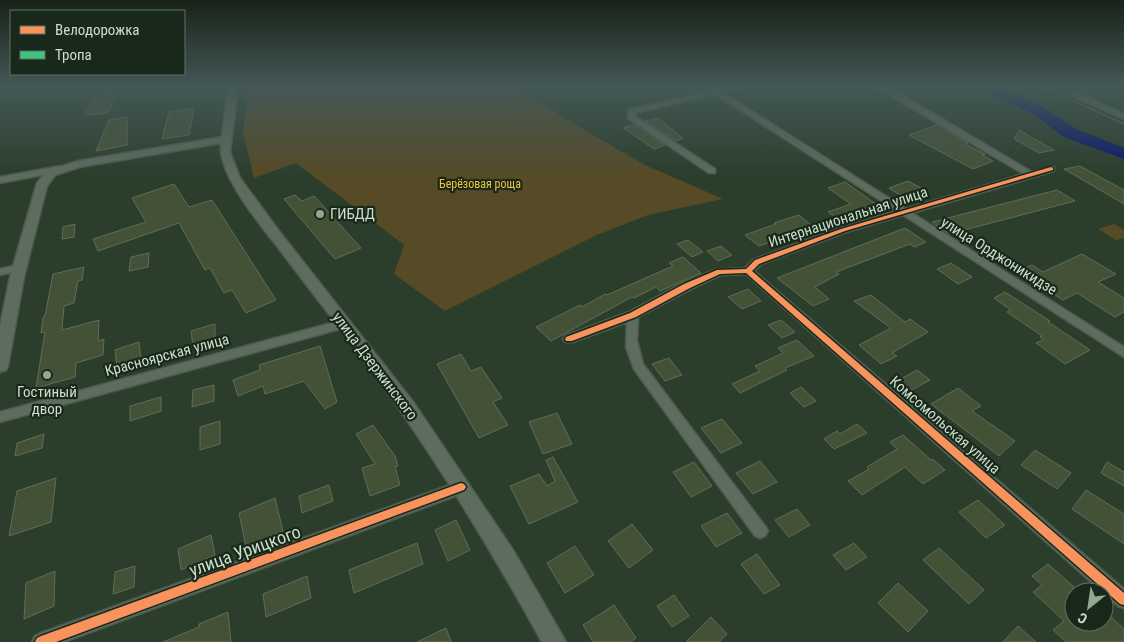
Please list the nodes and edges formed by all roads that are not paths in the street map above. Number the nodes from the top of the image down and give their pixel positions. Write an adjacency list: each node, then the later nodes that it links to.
1 (230, 116): 5 (main road, улица Дзержинского)
2 (632, 116): 8 (street)
3 (754, 116): 11 (street, улица Орджоникидзе)
4 (928, 116): 9 (street)
5 (228, 139): 6 (main road); 16 (main road, улица Дзержинского)
6 (60, 169): 10 (street); 12 (main road)
7 (1051, 169): 9 (street, Интернациональная улица)
8 (712, 171)
9 (1030, 174): 11 (street, Интернациональная улица)
10 (0, 180)
11 (903, 212): 13 (street, Интернациональная улица); 18 (street, улица Орджоникидзе)
12 (21, 267): 14 (street); 19 (main road)
13 (748, 271): 15 (street); 23 (street, Комсомольская улица)
14 (0, 272)
15 (633, 315): 17 (street); 22 (street)
16 (343, 324): 20 (street, Красноярская улица); 21 (main road, улица Дзержинского)
17 (569, 339)
18 (1124, 353)
19 (0, 366)
20 (0, 417)
21 (461, 487): 24 (street, улица Урицкого); 25 (main road, улица Дзержинского)
22 (760, 532)
23 (1124, 600)
24 (40, 642)
25 (555, 642)

